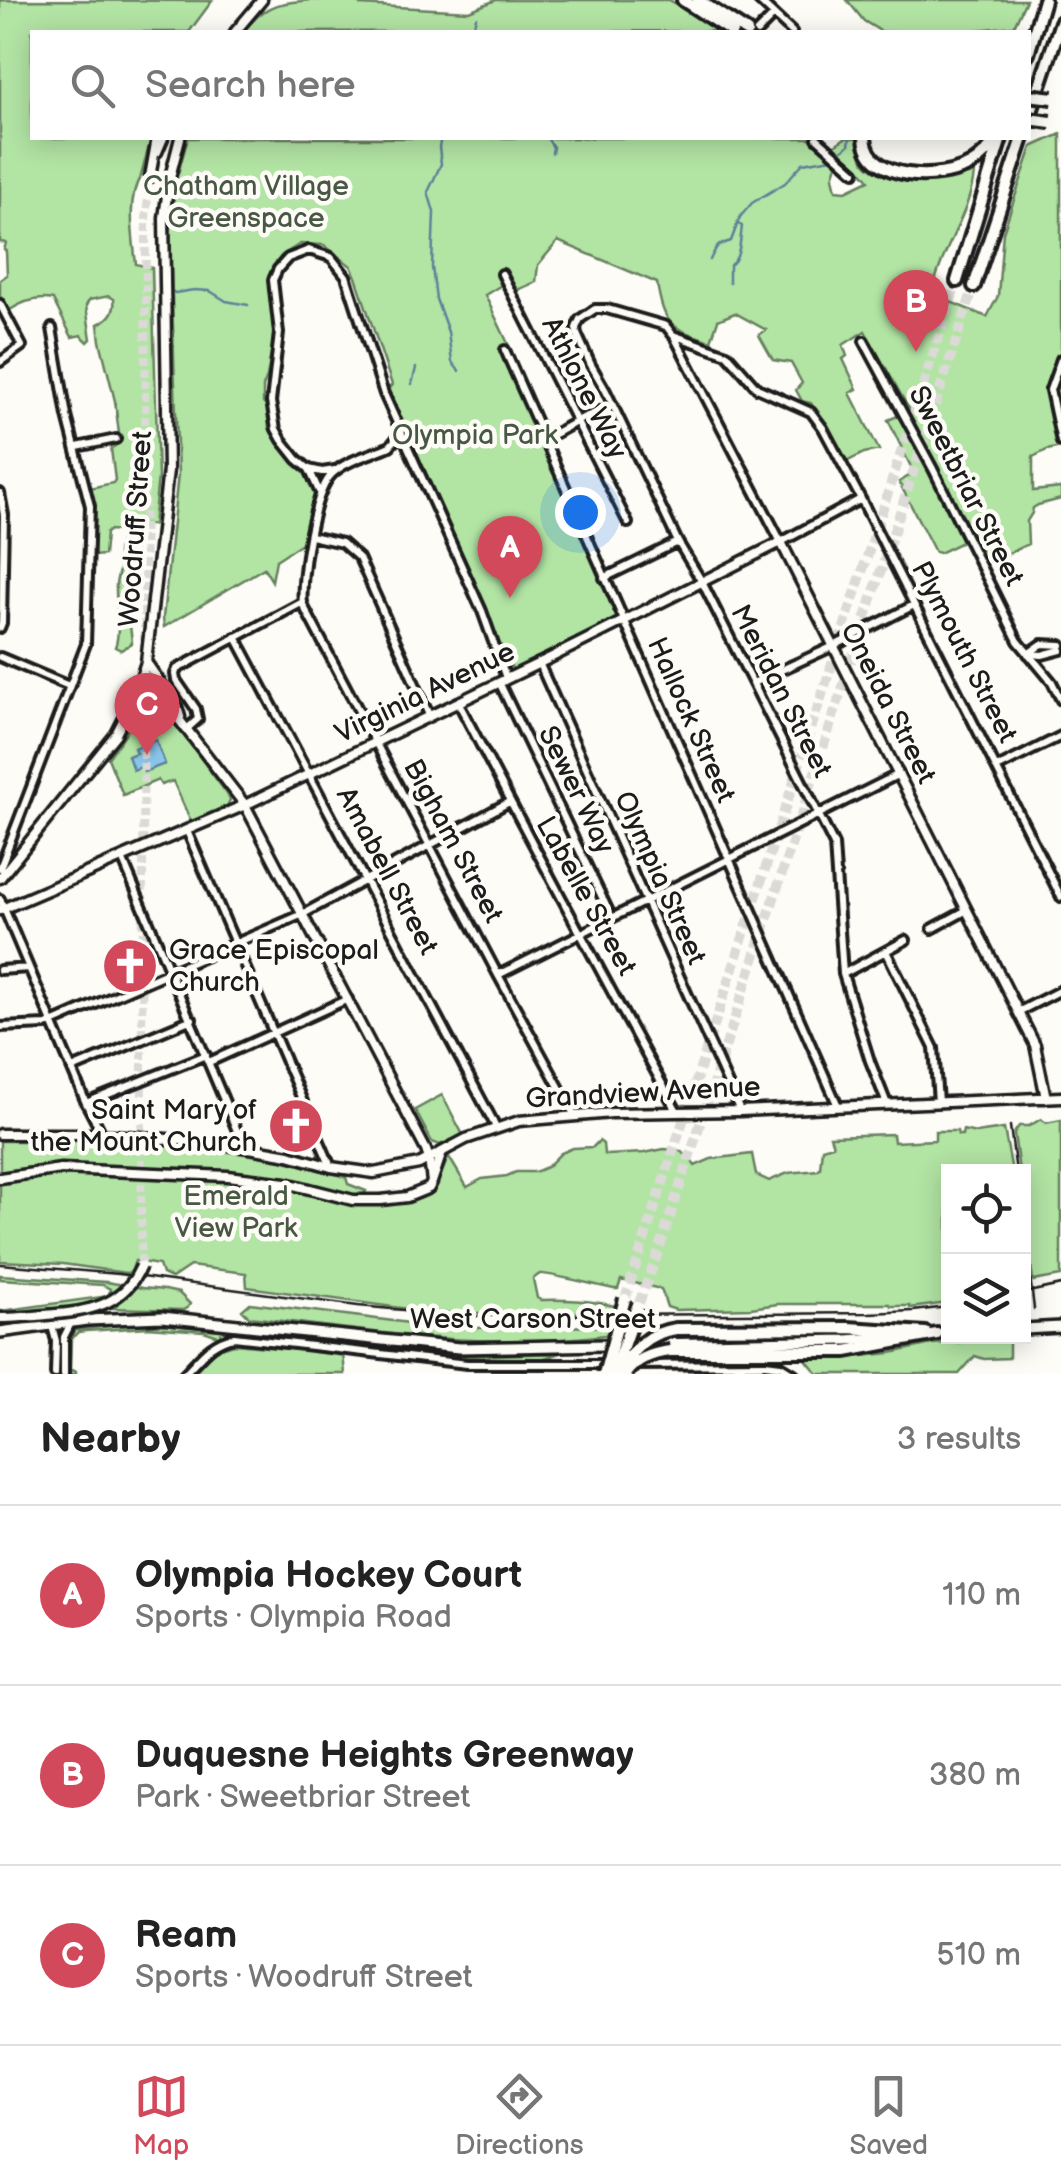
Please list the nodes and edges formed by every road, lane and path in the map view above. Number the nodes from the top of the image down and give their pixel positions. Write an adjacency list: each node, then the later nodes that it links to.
1 (262, 0): 8 (street)
2 (683, 0): 9 (highway)
3 (698, 0): 10 (highway)
4 (758, 0): 6 (street)
5 (1044, 2): 13 (highway); 14 (highway)
6 (774, 15): 11 (street); 12 (street)
7 (1061, 22): 17 (highway)
8 (237, 30)
9 (729, 30)
10 (743, 30)
11 (759, 30)
12 (790, 30)
13 (1027, 30)
14 (1031, 44)
15 (1031, 96): 16 (highway, bridge)
16 (1057, 98)
17 (1031, 111)
18 (1031, 120): 19 (highway, bridge)
19 (1056, 122)
20 (159, 140): 28 (street)
21 (179, 140): 68 (street, Woodruff Street)
22 (818, 140): 27 (street)
23 (865, 140): 24 (highway)
24 (998, 140)
25 (999, 140): 30 (highway)
26 (1022, 140): 31 (highway)
27 (856, 172)
28 (150, 177)
29 (502, 274): 40 (street, Athlone Way)
30 (957, 280)
31 (974, 286)
32 (0, 304): 38 (street)
33 (52, 328): 46 (street)
34 (673, 335): 39 (street, Meridan Street); 52 (street, Plymouth Street); 56 (street, Oneida Street)
35 (864, 341): 66 (street, Sweetbriar Street)
36 (504, 350): 43 (street, Hallock Street)
37 (1061, 359): 44 (street)
38 (0, 362)
39 (613, 406): 40 (street); 55 (street, Meridan Street)
40 (577, 422): 43 (street); 53 (street, Athlone Way)
41 (400, 430): 45 (street); 47 (street, Sewer Way); 48 (street, Sewer Way)
42 (116, 439): 46 (street)
43 (545, 439): 57 (street, Hallock Street)
44 (1061, 442)
45 (390, 446): 47 (street); 49 (street)
46 (76, 447): 73 (street)
47 (410, 452): 71 (street, Sewer Way)
48 (309, 469): 49 (street); 51 (street)
49 (336, 470): 51 (street)
50 (0, 493): 62 (street)
51 (320, 493): 54 (street)
52 (861, 499): 56 (street, Virginia Avenue); 60 (street, Plymouth Street)
53 (628, 523)
54 (311, 536): 59 (street); 78 (street)
55 (678, 542): 57 (street); 58 (street, Meridan Street)
56 (781, 542): 58 (street, Virginia Avenue); 64 (street, Oneida Street)
57 (604, 578): 61 (street, Hallock Street)
58 (702, 582): 61 (street, Virginia Avenue); 72 (street, Meridan Street)
59 (302, 602): 63 (street); 81 (street, Bigham Street)
60 (914, 604): 64 (street); 82 (street, Plymouth Street)
61 (624, 622): 69 (street, Virginia Avenue); 91 (street, Hallock Street)
62 (0, 628)
63 (236, 637): 79 (street); 83 (street, Amabell Street)
64 (834, 646): 72 (street); 84 (street, Oneida Street)
65 (1061, 648): 66 (street)
66 (1028, 654): 75 (street, Sweetbriar Street)
67 (0, 657): 73 (street)
68 (146, 662): 70 (street, Woodruff Street); 79 (street)
69 (539, 664): 71 (street, Virginia Avenue); 97 (street, Olympia Street)
70 (143, 673): 74 (street, Woodruff Street); 77 (street)
71 (502, 680): 76 (street, Virginia Avenue); 101 (street, Sewer Way)
72 (753, 683): 87 (street, Meridan Street)
73 (69, 686): 92 (street)
74 (133, 700): 77 (street); 93 (street, Woodruff Street)
75 (1061, 700)
76 (458, 702): 78 (street, Virginia Avenue); 85 (street, Labelle Street)
77 (169, 708): 79 (street)
78 (429, 715): 81 (street, Virginia Avenue)
79 (185, 725): 86 (street)
80 (1061, 736): 82 (street)
81 (375, 742): 83 (street, Virginia Avenue); 89 (street, Bigham Street)
82 (997, 768): 95 (street, Plymouth Street)
83 (310, 774): 86 (street, Virginia Avenue); 94 (street, Amabell Street)
84 (899, 774): 87 (street); 99 (street, Oneida Street)
85 (509, 802): 89 (street); 103 (street, Labelle Street)
86 (245, 805): 88 (street, Virginia Avenue); 100 (street)
87 (818, 814): 91 (street); 110 (street, Meridan Street)
88 (187, 831): 90 (street, Virginia Avenue); 105 (street)
89 (428, 845): 94 (street); 111 (street, Bigham Street)
90 (122, 858): 98 (street, Virginia Avenue); 109 (street)
91 (728, 858): 97 (street); 126 (street, Hallock Street)
92 (0, 868)
93 (0, 878)
94 (365, 878): 100 (street); 130 (street, Amabell Street)
95 (1061, 897)
96 (0, 900): 98 (street)
97 (646, 901): 101 (street); 127 (street, Olympia Street)
98 (2, 910): 107 (street)
99 (967, 910): 102 (street); 114 (street, Oneida Street)
100 (303, 914): 105 (street); 113 (street)
101 (612, 918): 103 (street)
102 (932, 929)
103 (582, 932): 111 (street); 128 (street, Labelle Street)
104 (906, 940): 106 (street)
105 (234, 944): 109 (street); 118 (street)
106 (886, 951): 110 (street); 123 (street)
107 (29, 968): 108 (street); 116 (street)
108 (0, 970)
109 (171, 972): 115 (street); 116 (street)
110 (843, 974): 125 (street, Meridan Street)
111 (498, 975): 129 (street, Bigham Street)
112 (1061, 990): 114 (street)
113 (348, 999): 118 (street); 135 (street)
114 (1017, 1012): 122 (street, Oneida Street)
115 (192, 1019): 119 (street); 120 (street)
116 (52, 1022): 117 (street); 120 (street)
117 (0, 1027)
118 (274, 1033): 119 (street); 136 (street)
119 (208, 1058): 124 (street); 133 (street)
120 (72, 1068): 124 (street)
121 (1061, 1097): 122 (street, Grandview Avenue)
122 (1046, 1098): 123 (street, Grandview Avenue)
123 (938, 1102): 125 (street, Grandview Avenue)
124 (86, 1103): 132 (street)
125 (887, 1104): 126 (street, Grandview Avenue)
126 (838, 1106): 127 (street, Grandview Avenue)
127 (740, 1111): 128 (street, Grandview Avenue)
128 (677, 1112): 129 (street, Grandview Avenue)
129 (575, 1116): 130 (street, Grandview Avenue)
130 (496, 1127): 134 (street, Grandview Avenue)
131 (0, 1134): 132 (street, Grandview Avenue)
132 (99, 1134): 133 (street, Grandview Avenue)
133 (243, 1145): 136 (street, Grandview Avenue)
134 (442, 1152): 135 (street, Grandview Avenue); 138 (street)
135 (429, 1159): 136 (street, Grandview Avenue); 138 (street)
136 (331, 1166)
137 (0, 1178): 138 (street)
138 (432, 1182)
139 (141, 1264): 142 (street, bridge)
140 (624, 1299): 155 (highway, bridge)
141 (638, 1305): 156 (highway, bridge)
142 (0, 1318)
143 (72, 1323): 144 (main road, West Carson Street); 150 (main road, West Carson Street); 151 (street)
144 (52, 1326): 147 (main road, West Carson Street); 151 (street)
145 (1061, 1327): 146 (main road)
146 (1031, 1329)
147 (0, 1332)
148 (941, 1333): 156 (highway, bridge)
149 (941, 1333): 156 (highway, bridge)
150 (941, 1333)
151 (60, 1363): 152 (street); 153 (street)
152 (55, 1374)
153 (64, 1374)
154 (184, 1374): 157 (street)
155 (604, 1374)
156 (619, 1374)
157 (794, 1374)

